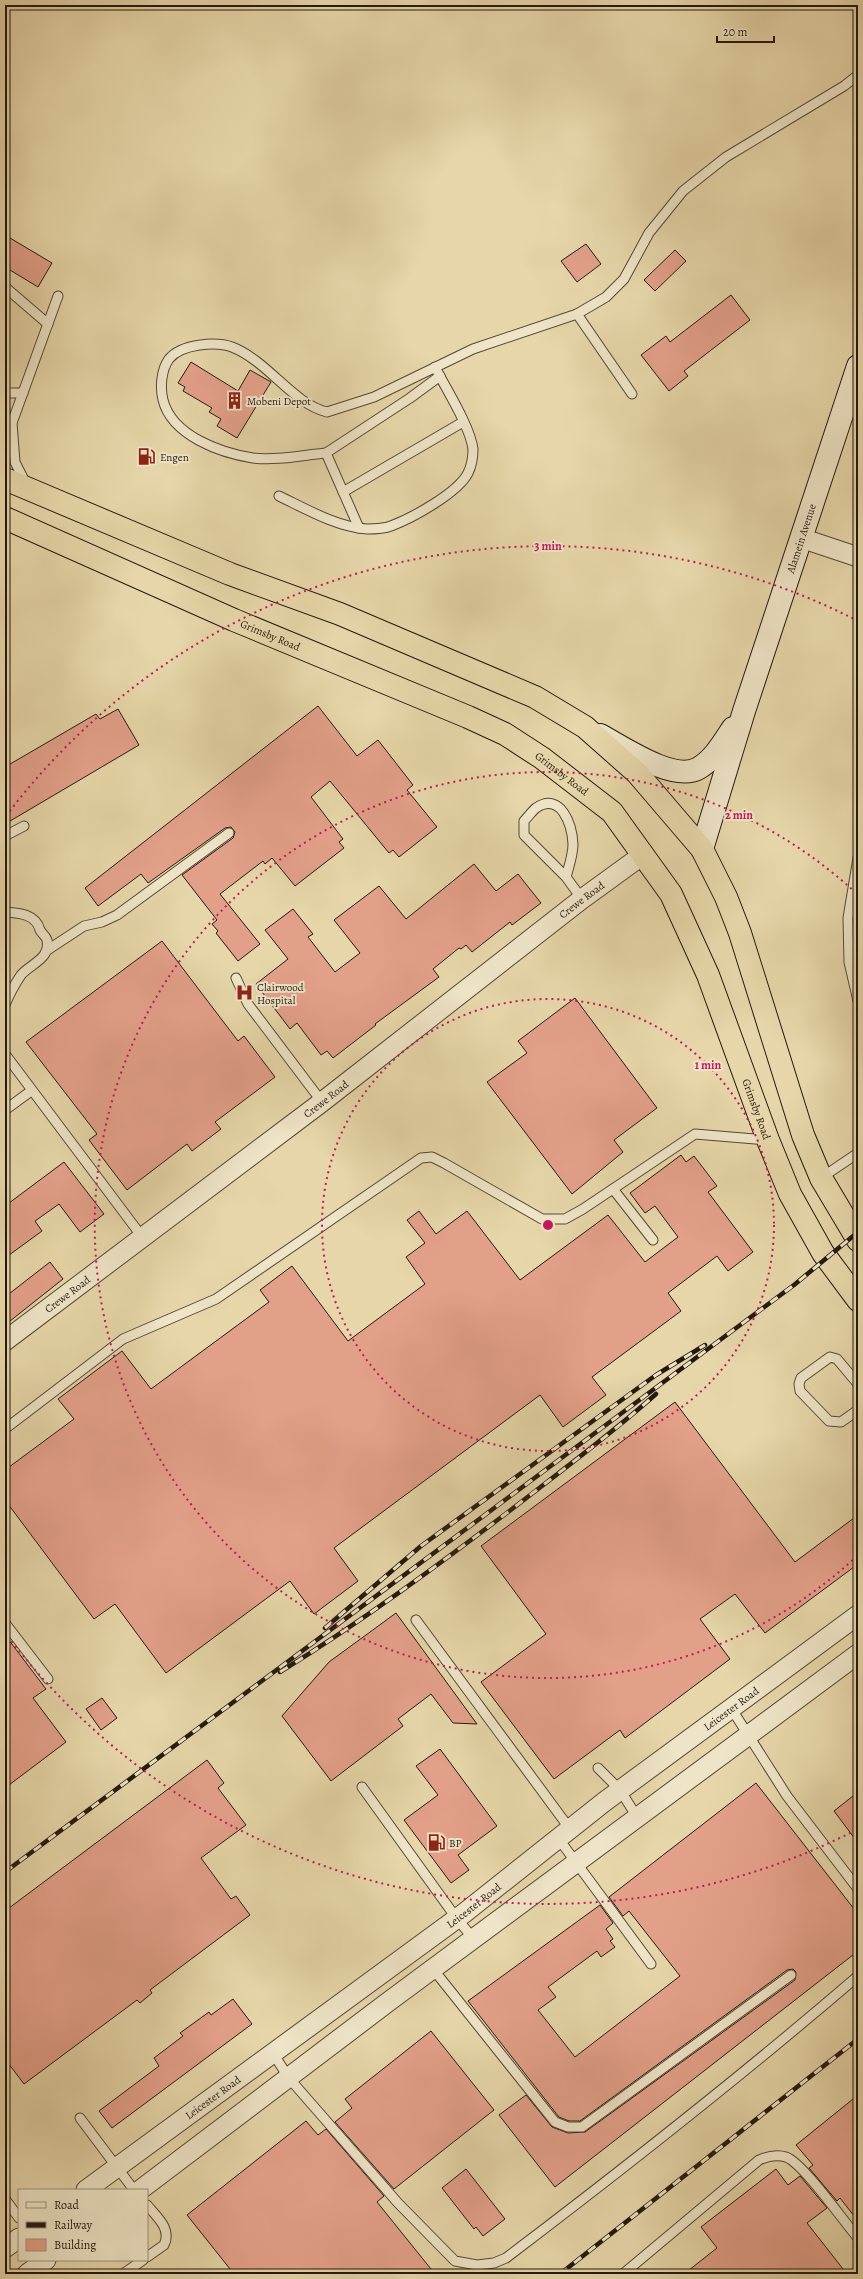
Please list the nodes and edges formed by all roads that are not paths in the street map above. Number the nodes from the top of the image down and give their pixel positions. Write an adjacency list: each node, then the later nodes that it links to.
1 (858, 75): 4 (lane)
2 (7, 292): 5 (lane)
3 (58, 296): 5 (lane)
4 (577, 314): 6 (lane); 11 (lane)
5 (48, 324): 9 (lane)
6 (435, 366): 8 (lane); 15 (lane)
7 (858, 366): 22 (street, Alamein Avenue)
8 (440, 376): 12 (lane); 15 (lane)
9 (23, 392): 10 (lane); 13 (lane)
10 (5, 393)
11 (632, 394)
12 (463, 422): 18 (lane); 21 (lane)
13 (12, 423): 14 (lane); 17 (lane)
14 (5, 430)
15 (326, 453): 18 (lane)
16 (5, 479): 17 (highway)
17 (28, 488): 25 (highway)
18 (343, 492): 21 (lane)
19 (279, 496): 21 (lane)
20 (5, 518): 30 (highway, Grimsby Road)
21 (359, 528)
22 (801, 538): 23 (street); 24 (street, Alamein Avenue)
23 (858, 557)
24 (744, 711): 25 (street, Alamein Avenue); 29 (street, Alamein Avenue)
25 (584, 727): 29 (highway)
26 (24, 826): 28 (lane)
27 (229, 833): 35 (lane)
28 (5, 836)
29 (702, 849): 45 (highway)
30 (644, 854): 33 (street, Crewe Road); 43 (highway, Grimsby Road)
31 (858, 858): 37 (lane)
32 (566, 877): 32 (lane); 33 (lane)
33 (582, 899): 41 (street, Crewe Road)
34 (5, 912): 35 (lane)
35 (46, 951): 38 (lane)
36 (236, 978): 41 (lane)
37 (858, 1001)
38 (5, 1005)
39 (5, 1054): 40 (lane)
40 (31, 1090): 42 (lane); 48 (lane)
41 (322, 1102): 48 (street, Crewe Road)
42 (5, 1110)
43 (768, 1140): 46 (lane); 47 (highway, Grimsby Road)
44 (858, 1153): 45 (lane)
45 (821, 1178): 47 (highway); 50 (highway)
46 (613, 1189): 49 (lane); 55 (lane)
47 (790, 1194): 51 (highway, Grimsby Road)
48 (143, 1238): 52 (street, Crewe Road)
49 (653, 1240)
50 (858, 1240)
51 (858, 1300)
52 (5, 1341)
53 (858, 1384): 54 (lane)
54 (858, 1410)
55 (5, 1429)
56 (858, 1615): 61 (street, Leicester Road)
57 (416, 1620): 67 (lane)
58 (5, 1623): 60 (lane)
59 (858, 1654): 62 (street)
60 (48, 1679)
61 (731, 1708): 62 (lane); 65 (street, Leicester Road)
62 (748, 1735): 66 (street); 69 (lane)
63 (598, 1768): 65 (lane)
64 (362, 1787): 70 (lane)
65 (620, 1790): 66 (lane); 67 (street, Leicester Road)
66 (636, 1818): 68 (street)
67 (564, 1834): 68 (lane); 70 (street, Leicester Road)
68 (577, 1862): 71 (street); 72 (lane)
69 (858, 1890)
70 (457, 1919): 71 (lane); 76 (street, Leicester Road)
71 (473, 1938): 73 (street)
72 (651, 1964)
73 (433, 1969): 74 (lane); 77 (street)
74 (791, 1975)
75 (858, 1976): 77 (lane)
76 (273, 2053): 77 (lane); 79 (street, Leicester Road)
77 (288, 2077): 82 (street)
78 (80, 2118): 79 (lane)
79 (116, 2168): 80 (street, Leicester Road); 81 (lane)
80 (87, 2189)
81 (133, 2189)
82 (141, 2189)
83 (5, 2199): 85 (lane)
84 (148, 2206): 89 (lane)
85 (18, 2217)
86 (858, 2238): 94 (lane)
87 (18, 2239): 88 (street)
88 (5, 2248)
89 (148, 2256)
90 (45, 2261): 92 (street)
91 (142, 2261): 93 (lane)
92 (28, 2274)
93 (123, 2274)
94 (624, 2274)

